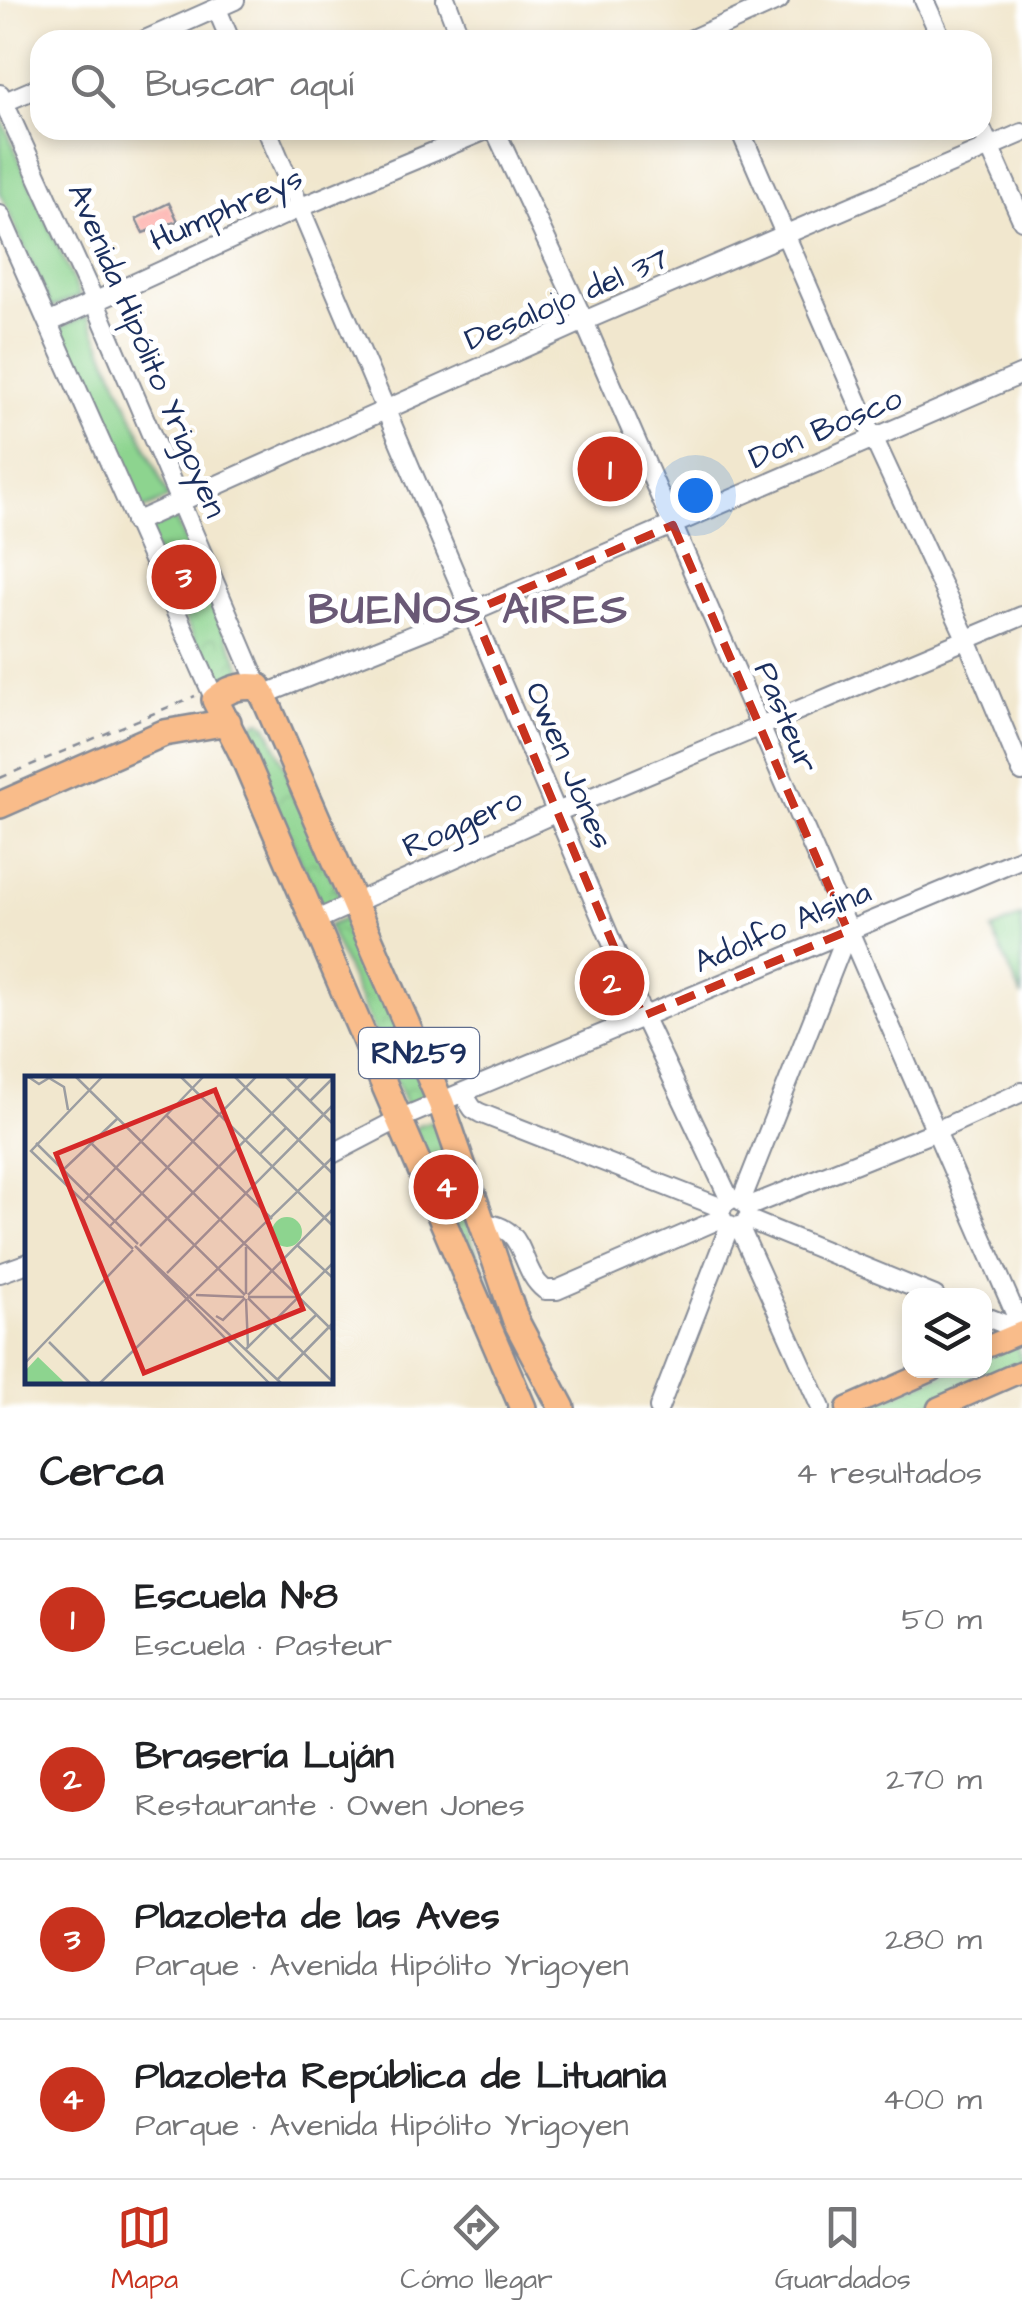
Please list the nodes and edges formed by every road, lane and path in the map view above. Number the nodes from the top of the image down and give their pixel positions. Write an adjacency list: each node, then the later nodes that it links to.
1 (235, 0): 5 (street)
2 (446, 0): 8 (street)
3 (779, 0): 9 (street)
4 (924, 0): 10 (street)
5 (216, 9): 6 (street); 7 (street)
6 (169, 30)
7 (225, 30)
8 (457, 30)
9 (715, 30)
10 (938, 30)
11 (30, 90): 12 (street)
12 (1, 100): 25 (street, Avenida Hipólito Yrigoyen)
13 (1022, 132): 14 (street, Desalojo del 37)
14 (992, 137)
15 (271, 140): 21 (street, Owen Jones)
16 (462, 140): 21 (street, Humphreys)
17 (500, 140): 26 (street, Pasteur)
18 (744, 140): 24 (street)
19 (981, 140): 24 (street, Desalojo del 37)
20 (986, 140): 23 (street)
21 (299, 208): 25 (street, Humphreys); 29 (street, Owen Jones)
22 (0, 215): 27 (street)
23 (1022, 220)
24 (787, 236): 26 (street, Desalojo del 37); 30 (street)
25 (94, 300): 27 (street, Humphreys); 31 (street, Avenida Hipólito Yrigoyen)
26 (584, 322): 29 (street, Desalojo del 37); 33 (street, Pasteur)
27 (48, 323): 32 (street)
28 (1022, 374): 30 (street, Don Bosco)
29 (386, 410): 31 (street, Desalojo del 37); 34 (street, Owen Jones)
30 (874, 439): 33 (street, Don Bosco); 36 (street)
31 (178, 502): 32 (street, Desalojo del 37); 37 (street, Avenida Hipólito Yrigoyen)
32 (134, 522): 38 (street)
33 (673, 526): 34 (street, Don Bosco); 39 (street, Pasteur)
34 (472, 612): 37 (street, Don Bosco); 43 (street, Owen Jones)
35 (1022, 616): 36 (street, Roggero)
36 (967, 640): 39 (street, Roggero); 40 (street)
37 (263, 694): 38 (highway); 45 (highway, Avenida Hipólito Yrigoyen / RN259)
38 (220, 708): 41 (path); 42 (highway); 46 (highway, RN259)
39 (759, 729): 43 (street, Roggero); 47 (street, Pasteur)
40 (1022, 772)
41 (0, 778)
42 (0, 805)
43 (557, 812): 45 (street, Roggero); 48 (street, Owen Jones)
44 (1022, 858): 47 (street, Adolfo Alsina)
45 (353, 904): 46 (street, Roggero); 50 (highway, Avenida Hipólito Yrigoyen / RN259)
46 (314, 921): 51 (highway, RN259)
47 (848, 931): 48 (street, Adolfo Alsina); 52 (street, Pasteur); 54 (street)
48 (643, 1016): 50 (street, Adolfo Alsina); 54 (street, Owen Jones)
49 (1022, 1092): 52 (street)
50 (452, 1098): 51 (street, Adolfo Alsina); 54 (street); 55 (highway, Avenida Hipólito Yrigoyen / RN259)
51 (400, 1119): 53 (street, Adolfo Alsina); 60 (highway, RN259)
52 (936, 1131): 54 (street); 62 (street, Pasteur)
53 (332, 1154)
54 (735, 1213): 55 (street); 58 (street); 68 (street); 69 (street, Owen Jones)
55 (480, 1223): 59 (highway, Avenida Hipólito Yrigoyen / RN259)
56 (25, 1264): 57 (street)
57 (0, 1272)
58 (916, 1288)
59 (509, 1304): 60 (highway); 67 (highway, Avenida Hipólito Yrigoyen / RN259)
60 (483, 1312): 66 (highway, RN259)
61 (992, 1319): 62 (street)
62 (1022, 1330): 63 (main road)
63 (992, 1344)
64 (1022, 1371): 71 (main road)
65 (915, 1378): 70 (main road)
66 (523, 1408)
67 (562, 1408)
68 (659, 1408)
69 (820, 1408)
70 (847, 1408)
71 (938, 1408)

